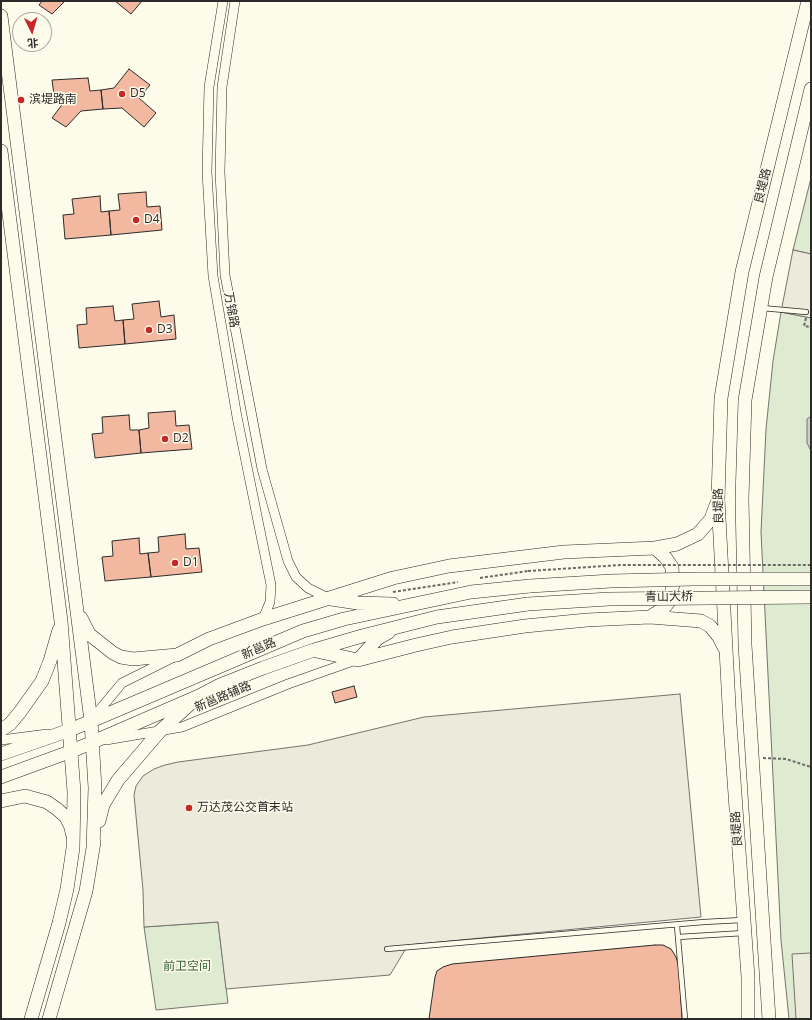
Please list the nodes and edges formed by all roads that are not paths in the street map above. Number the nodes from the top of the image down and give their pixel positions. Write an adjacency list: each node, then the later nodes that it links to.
1 (222, 1): 19 (street, 万锦路)
2 (236, 1): 14 (street, 万锦路)
3 (808, 1): 9 (main road, 良堤路)
4 (1, 16): 17 (main road)
5 (811, 89): 7 (main road, 良堤路)
6 (1, 150): 20 (main road)
7 (761, 308): 8 (lane); 28 (main road, 良堤路)
8 (806, 312)
9 (718, 499): 10 (main road); 22 (main road, 良堤路)
10 (655, 548): 14 (main road); 18 (main road)
11 (811, 579): 12 (main road, 青山大桥, bridge)
12 (530, 586): 15 (main road, 新邕路)
13 (811, 597): 16 (main road, 青山大桥, bridge)
14 (328, 598): 15 (main road); 19 (main road)
15 (413, 604): 27 (main road, 新邕路)
16 (528, 604): 21 (main road, 新邕路)
17 (77, 612): 24 (main road); 27 (main road)
18 (650, 617): 22 (main road); 25 (main road)
19 (263, 618): 24 (main road)
20 (61, 621): 30 (main road); 31 (main road)
21 (395, 628): 23 (main road, 新邕路); 25 (main road)
22 (725, 649): 29 (main road, 良堤路)
23 (314, 650): 25 (main road); 26 (main road, 新邕路)
24 (177, 655): 27 (street)
25 (358, 660): 32 (street, 新邕路辅路)
26 (198, 696): 32 (main road); 34 (main road, 新邕路)
27 (91, 720): 31 (main road, 新邕路); 34 (main road)
28 (751, 722): 29 (main road); 49 (main road, 良堤路)
29 (730, 724): 42 (main road, 良堤路)
30 (1, 730)
31 (70, 730): 33 (street); 35 (main road); 36 (main road, 新邕路)
32 (160, 731): 34 (street, 新邕路辅路); 40 (main road)
33 (1, 740)
34 (93, 742): 35 (main road, 新邕路); 40 (main road)
35 (72, 751): 37 (main road, 新邕路); 39 (main road)
36 (1, 754)
37 (1, 777)
38 (1, 801): 39 (main road)
39 (73, 848): 45 (main road)
40 (92, 849): 46 (main road)
41 (677, 926): 42 (lane); 43 (lane); 44 (lane)
42 (744, 926): 43 (lane); 48 (main road, 良堤路)
43 (678, 937): 47 (lane)
44 (387, 949)
45 (31, 1019)
46 (49, 1019)
47 (685, 1019)
48 (748, 1019)
49 (769, 1019)

